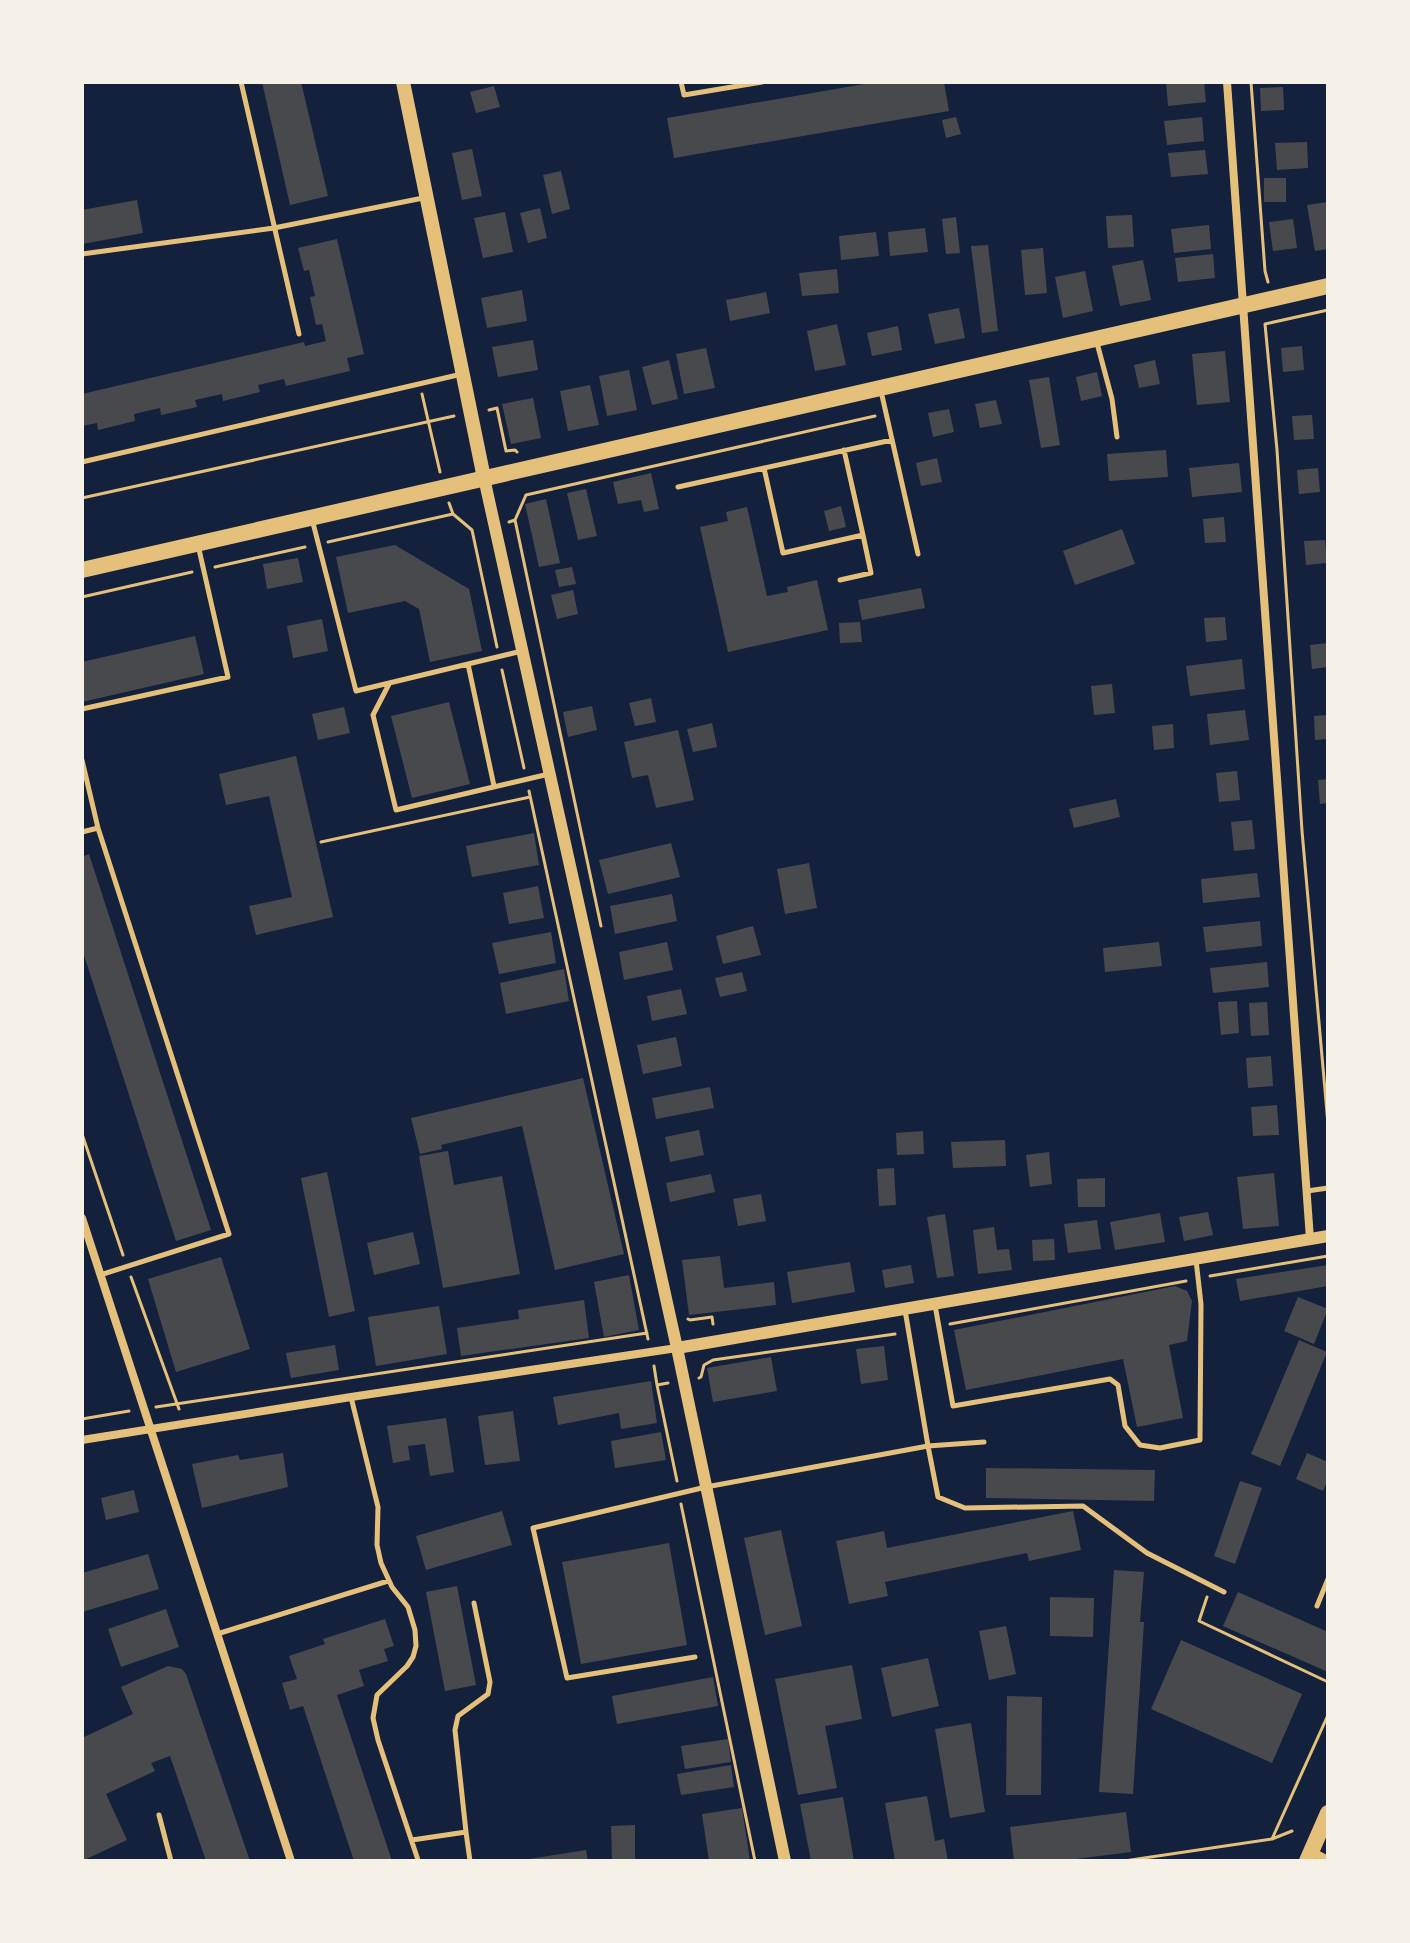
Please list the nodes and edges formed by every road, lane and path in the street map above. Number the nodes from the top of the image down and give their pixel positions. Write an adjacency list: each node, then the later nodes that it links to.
1 (241, 82): 8 (lane)
2 (403, 82): 7 (main road)
3 (681, 82): 4 (lane)
4 (762, 82)
5 (1227, 82): 12 (street)
6 (1251, 82): 10 (path)
7 (428, 197): 8 (lane); 16 (main road)
8 (274, 228): 9 (lane); 14 (lane)
9 (82, 254)
10 (1265, 271)
11 (1328, 286): 12 (main road)
12 (1242, 305): 15 (main road); 61 (street)
13 (1328, 310): 58 (path)
14 (299, 334)
15 (1096, 339): 18 (main road); 22 (lane)
16 (463, 374): 17 (lane); 19 (main road)
17 (420, 383): 21 (path); 25 (lane)
18 (881, 388): 20 (lane); 27 (main road)
19 (471, 413): 21 (path); 27 (path); 28 (main road)
20 (887, 414): 23 (lane); 34 (path)
21 (428, 420): 29 (path); 31 (path)
22 (1117, 437)
23 (892, 440): 24 (lane); 39 (lane)
24 (844, 450): 26 (lane); 36 (lane)
25 (82, 462)
26 (764, 468): 30 (lane); 36 (lane)
27 (523, 469): 28 (main road)
28 (484, 478): 29 (main road); 35 (street)
29 (444, 487): 32 (path); 33 (main road)
30 (678, 487)
31 (82, 498)
32 (453, 514): 38 (path); 45 (path)
33 (312, 518): 37 (main road); 38 (lane)
34 (515, 520): 35 (path); 57 (path)
35 (495, 526): 44 (street)
36 (863, 535): 42 (lane)
37 (198, 544): 40 (lane); 41 (main road)
38 (318, 544): 40 (path); 47 (lane)
39 (918, 554)
40 (204, 569): 43 (path); 48 (lane)
41 (82, 570)
42 (840, 580)
43 (82, 597)
44 (522, 651): 45 (lane); 50 (street)
45 (499, 656): 46 (lane); 51 (path)
46 (468, 664): 47 (lane); 52 (lane)
47 (389, 684): 52 (lane)
48 (82, 709)
49 (82, 760): 54 (lane)
50 (550, 774): 51 (lane); 73 (street)
51 (526, 779): 52 (lane); 53 (path)
52 (494, 786)
53 (530, 797): 56 (path); 71 (path)
54 (98, 828): 55 (lane); 66 (lane)
55 (82, 832)
56 (321, 842)
57 (604, 939)
58 (1328, 1124)
59 (82, 1134): 66 (path)
60 (1328, 1188): 61 (lane)
61 (1307, 1191): 64 (street)
62 (82, 1218): 67 (street)
63 (1328, 1236): 64 (street)
64 (1310, 1239): 65 (street)
65 (1196, 1259): 68 (street); 68 (lane)
66 (128, 1267): 67 (lane); 78 (path)
67 (100, 1275): 79 (street)
68 (934, 1304): 69 (street)
69 (905, 1309): 72 (street); 85 (lane)
70 (684, 1313): 72 (path)
71 (647, 1333): 74 (path); 78 (path)
72 (716, 1342): 73 (street); 75 (path)
73 (677, 1348): 74 (street); 86 (street)
74 (651, 1352): 76 (path); 77 (street)
75 (719, 1360)
76 (657, 1385)
77 (351, 1397): 81 (street); 88 (lane)
78 (177, 1403): 79 (path); 81 (path)
79 (143, 1409): 80 (path); 82 (street)
80 (82, 1419)
81 (185, 1424): 82 (street)
82 (150, 1430): 83 (street); 93 (street)
83 (82, 1440)
84 (984, 1442): 85 (lane)
85 (928, 1446): 86 (lane); 89 (lane)
86 (706, 1487): 94 (lane); 109 (street)
87 (1328, 1579): 92 (lane)
88 (388, 1581): 93 (lane); 102 (lane)
89 (1211, 1586): 90 (lane); 95 (path)
90 (1224, 1592)
91 (474, 1603): 100 (lane)
92 (1317, 1606)
93 (216, 1635): 107 (street)
94 (695, 1657)
95 (1328, 1682)
96 (1328, 1715): 101 (path)
97 (1328, 1813): 103 (main road)
98 (159, 1815): 106 (lane)
99 (1292, 1831): 101 (path)
100 (466, 1832): 102 (lane); 108 (lane)
101 (1272, 1839): 110 (path)
102 (412, 1840): 104 (lane)
103 (1309, 1856): 105 (street)
104 (418, 1860)
105 (1328, 1860)
106 (171, 1861)
107 (291, 1861)
108 (470, 1861)
109 (785, 1861)
110 (1124, 1861)

